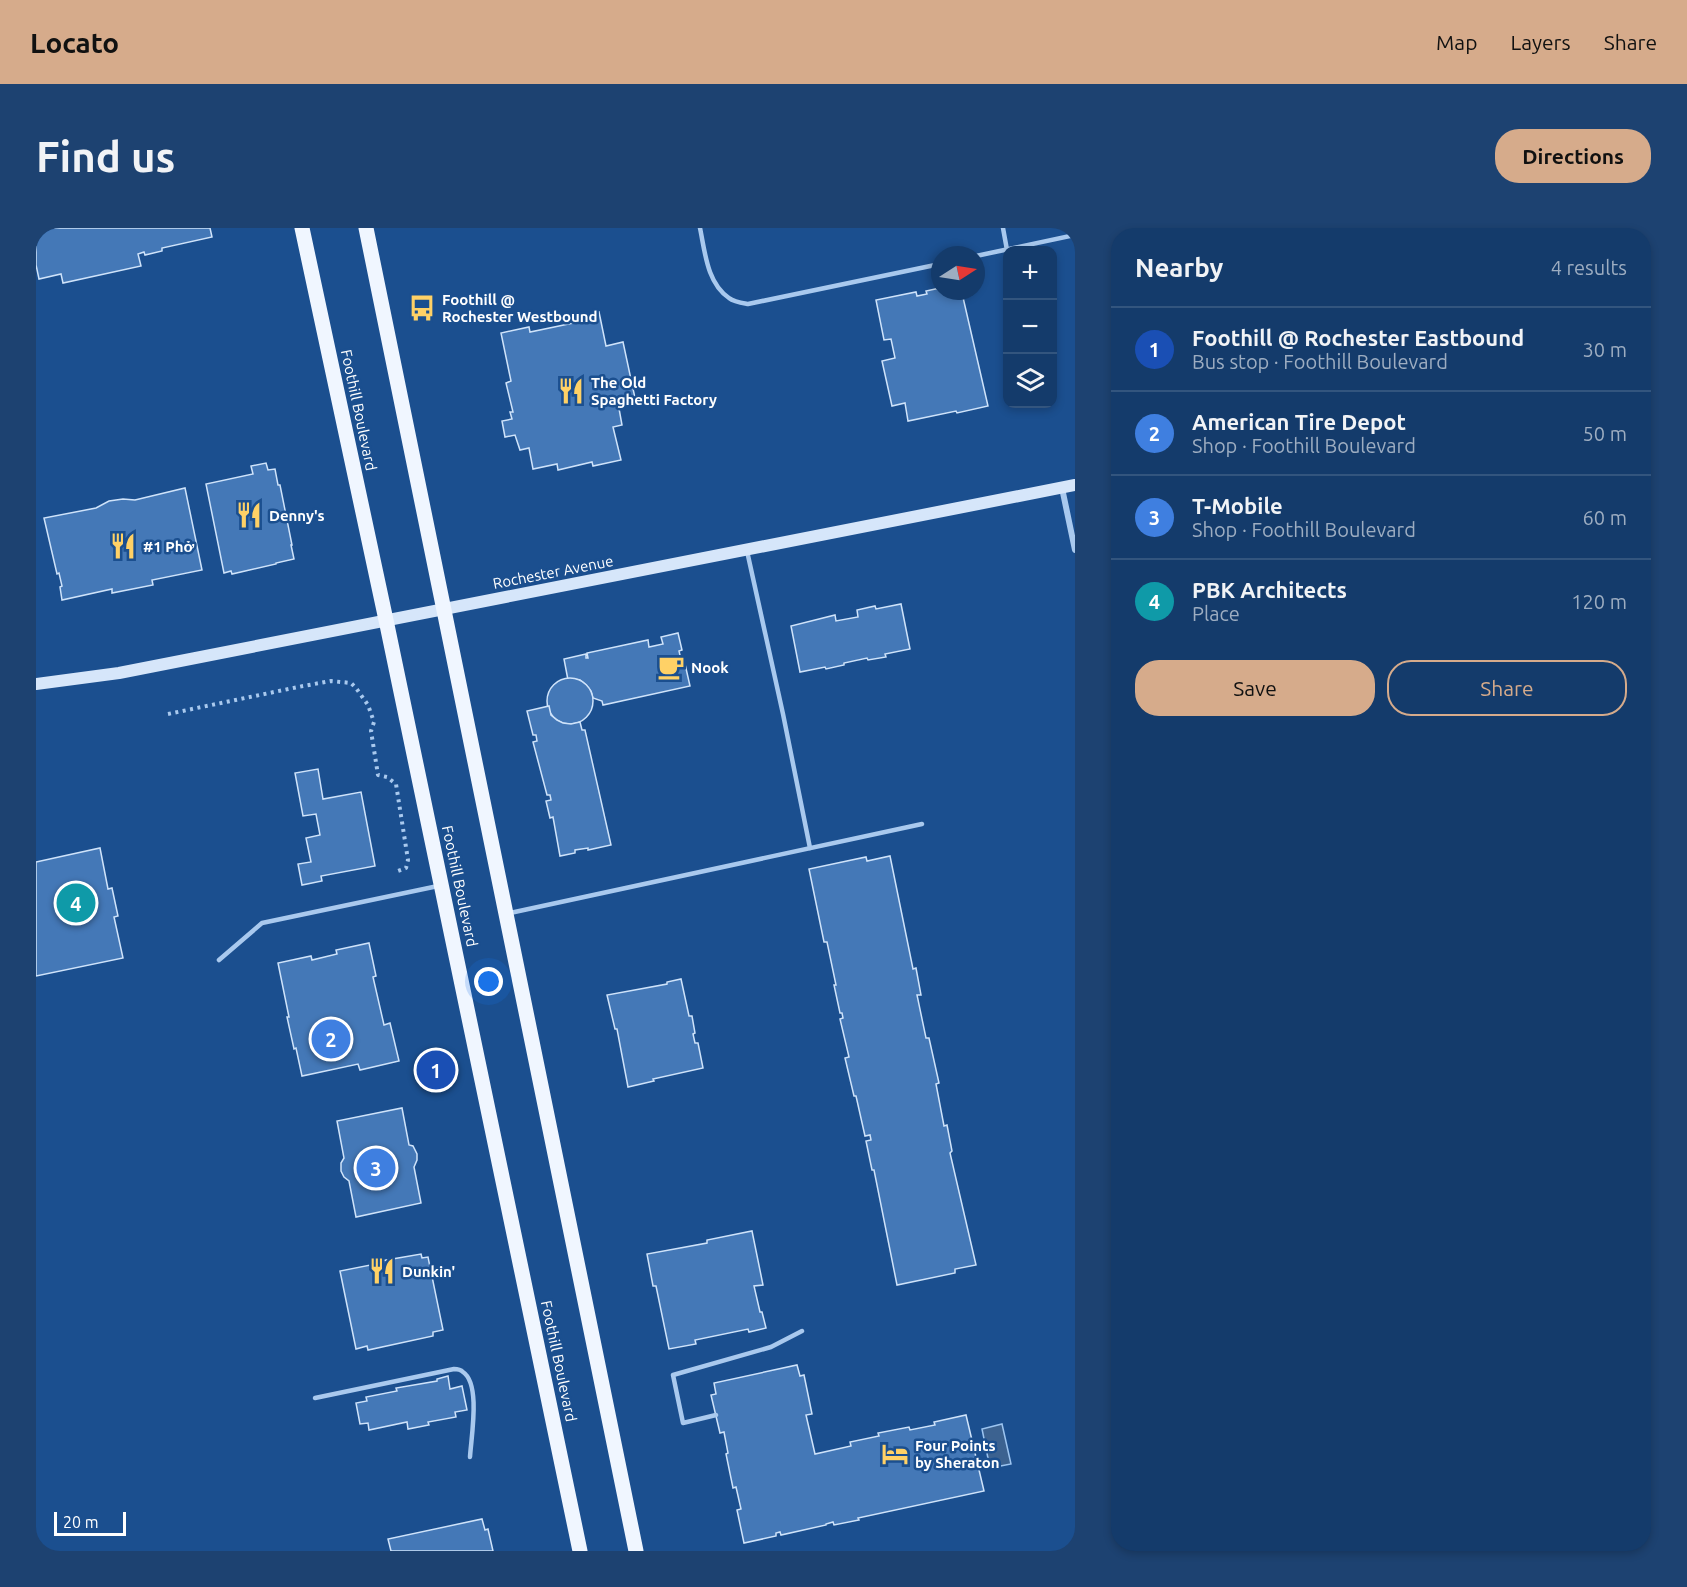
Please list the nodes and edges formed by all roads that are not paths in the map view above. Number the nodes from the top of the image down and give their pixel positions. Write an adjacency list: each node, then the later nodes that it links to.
1 (302, 228): 16 (main road, Foothill Boulevard)
2 (366, 228): 15 (main road)
3 (699, 228): 10 (lane)
4 (1003, 228): 6 (lane)
5 (1075, 235): 7 (lane)
6 (1006, 246)
7 (1022, 246)
8 (1003, 250): 9 (lane)
9 (985, 254)
10 (931, 266)
11 (1075, 485): 12 (main road, Rochester Avenue)
12 (1062, 488): 13 (main road, Rochester Avenue); 14 (street)
13 (746, 549): 15 (main road, Rochester Avenue); 19 (lane)
14 (1075, 550)
15 (445, 609): 16 (main road, Rochester Avenue); 21 (main road)
16 (386, 620): 17 (main road, Rochester Avenue); 20 (main road, Foothill Boulevard)
17 (36, 684)
18 (922, 824): 19 (lane)
19 (810, 848): 21 (lane)
20 (441, 885): 22 (lane); 27 (main road, Foothill Boulevard)
21 (507, 913): 28 (main road)
22 (219, 960)
23 (802, 1331): 25 (lane)
24 (315, 1398): 26 (lane)
25 (716, 1415)
26 (470, 1457)
27 (580, 1551)
28 (636, 1551)

